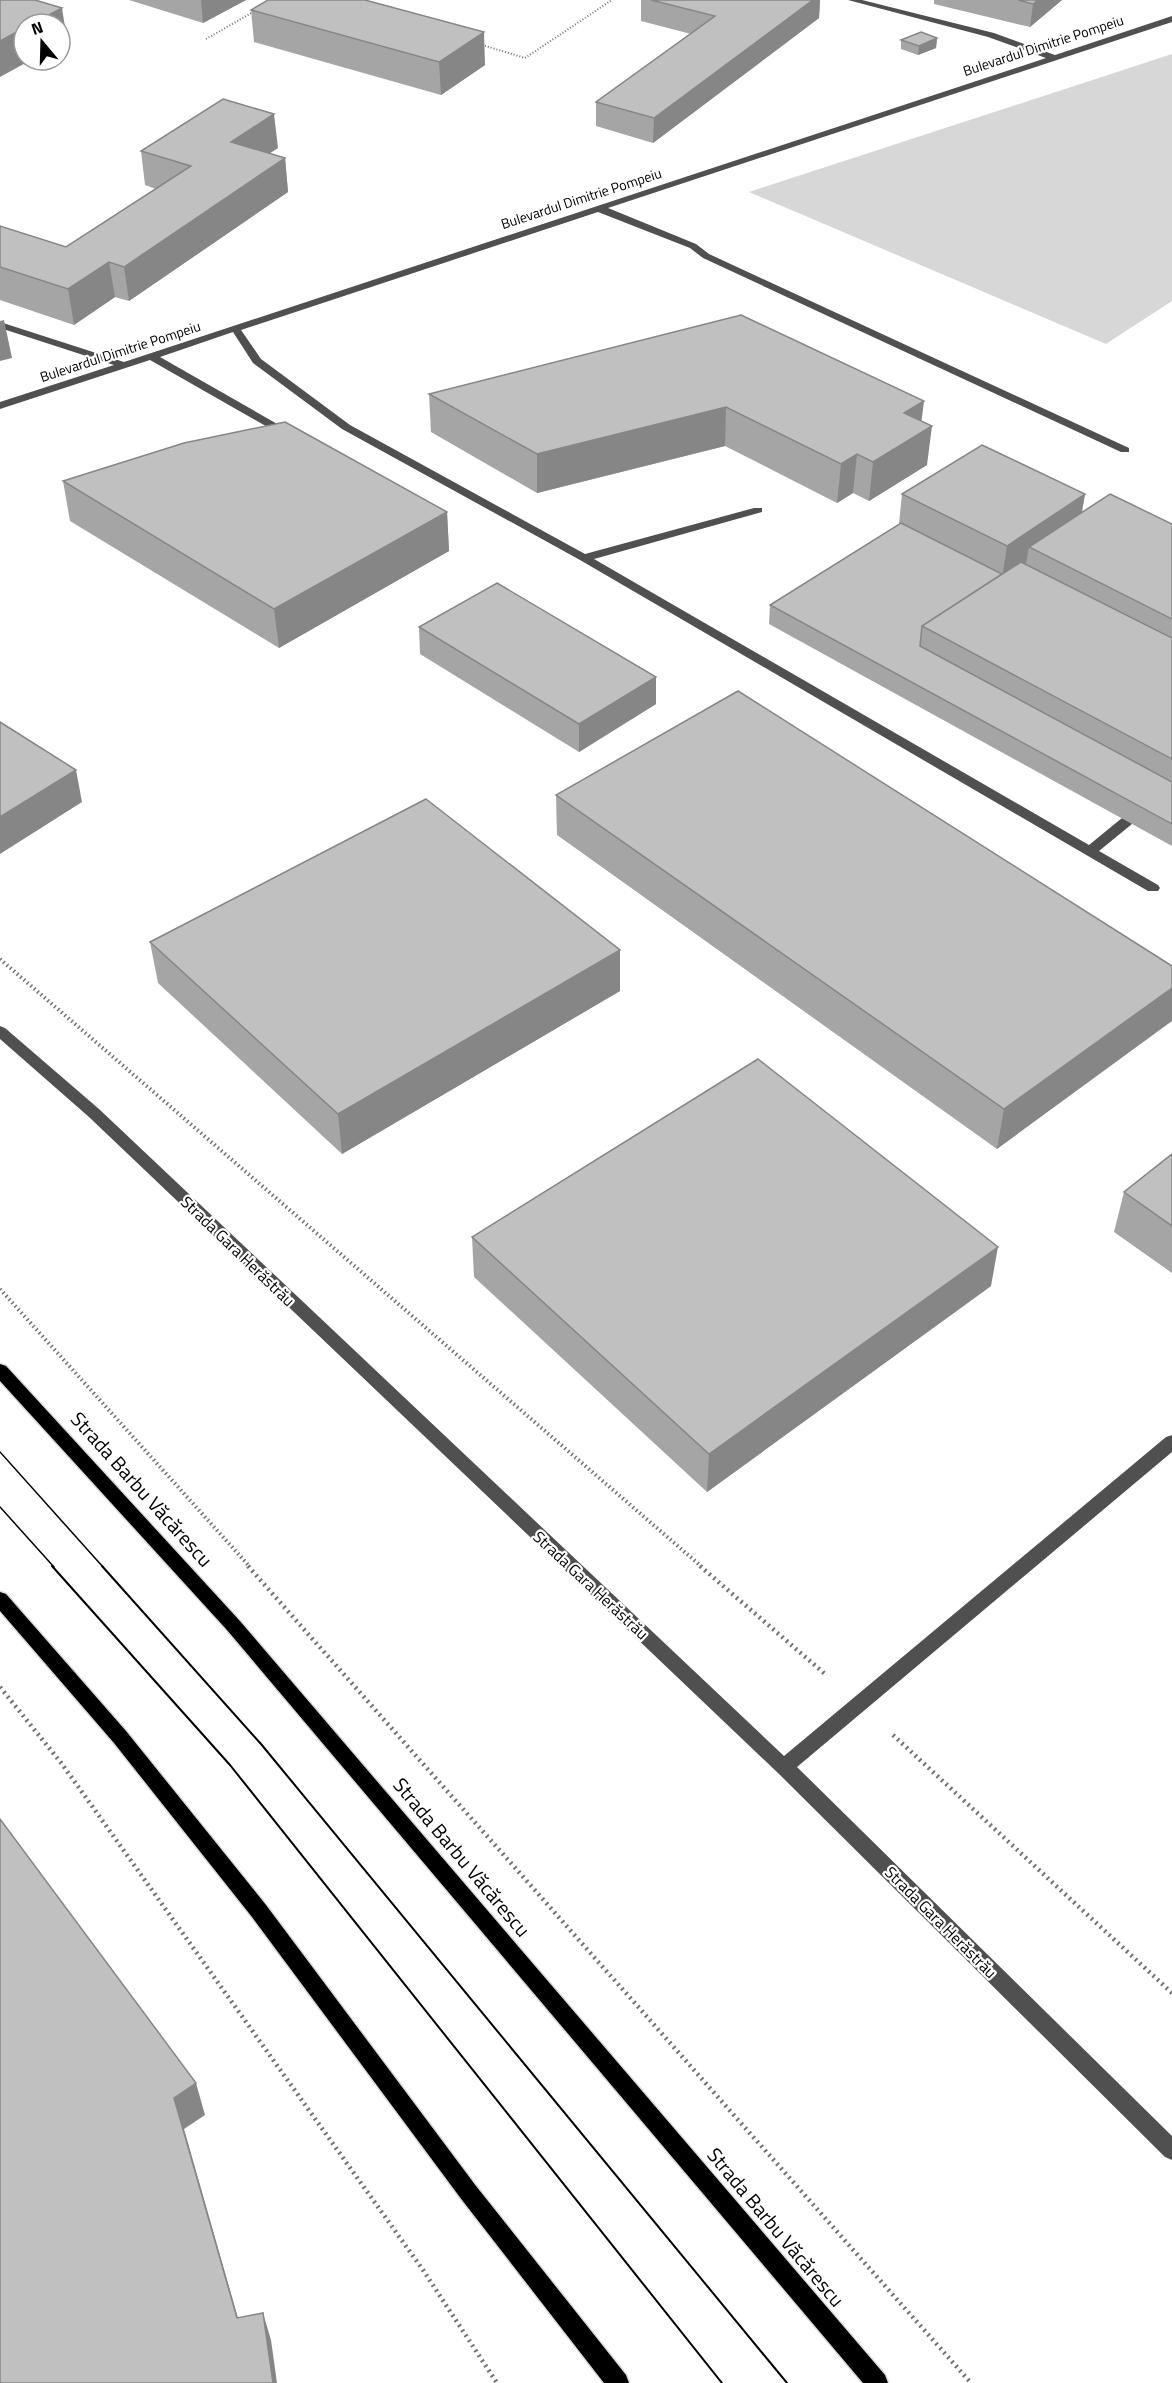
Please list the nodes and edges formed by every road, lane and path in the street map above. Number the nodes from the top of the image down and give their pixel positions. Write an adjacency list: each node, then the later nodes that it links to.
1 (612, 0): 8 (path)
2 (852, 0): 4 (street)
3 (886, 0): 4 (street)
4 (878, 6): 9 (street)
5 (255, 11): 7 (path)
6 (1172, 19): 9 (street, Bulevardul Dimitrie Pompeiu)
7 (206, 39)
8 (479, 45)
9 (1053, 57): 10 (street, Bulevardul Dimitrie Pompeiu)
10 (598, 208): 12 (street, Bulevardul Dimitrie Pompeiu); 17 (street)
11 (0, 325): 14 (street)
12 (235, 328): 13 (street, Bulevardul Dimitrie Pompeiu); 19 (street)
13 (151, 356): 14 (street, Bulevardul Dimitrie Pompeiu); 16 (street)
14 (124, 365): 15 (street, Bulevardul Dimitrie Pompeiu)
15 (0, 406)
16 (297, 440)
17 (1125, 450)
18 (758, 510): 19 (street)
19 (584, 558): 21 (street)
20 (1127, 821): 21 (street)
21 (1090, 851): 22 (street)
22 (1153, 888)
23 (0, 959): 30 (path)
24 (0, 1031): 31 (street, Strada Gara Herăstrău)
25 (0, 1289): 37 (path)
26 (0, 1370): 36 (main road, Strada Barbu Văcărescu)
27 (1172, 1442): 30 (street)
28 (0, 1599): 35 (main road)
29 (0, 1687): 34 (path)
30 (860, 1704): 31 (street); 32 (path)
31 (784, 1767): 33 (street, Strada Gara Herăstrău)
32 (1172, 1993)
33 (1172, 2150)
34 (497, 2383)
35 (618, 2383)
36 (877, 2383)
37 (971, 2383)

